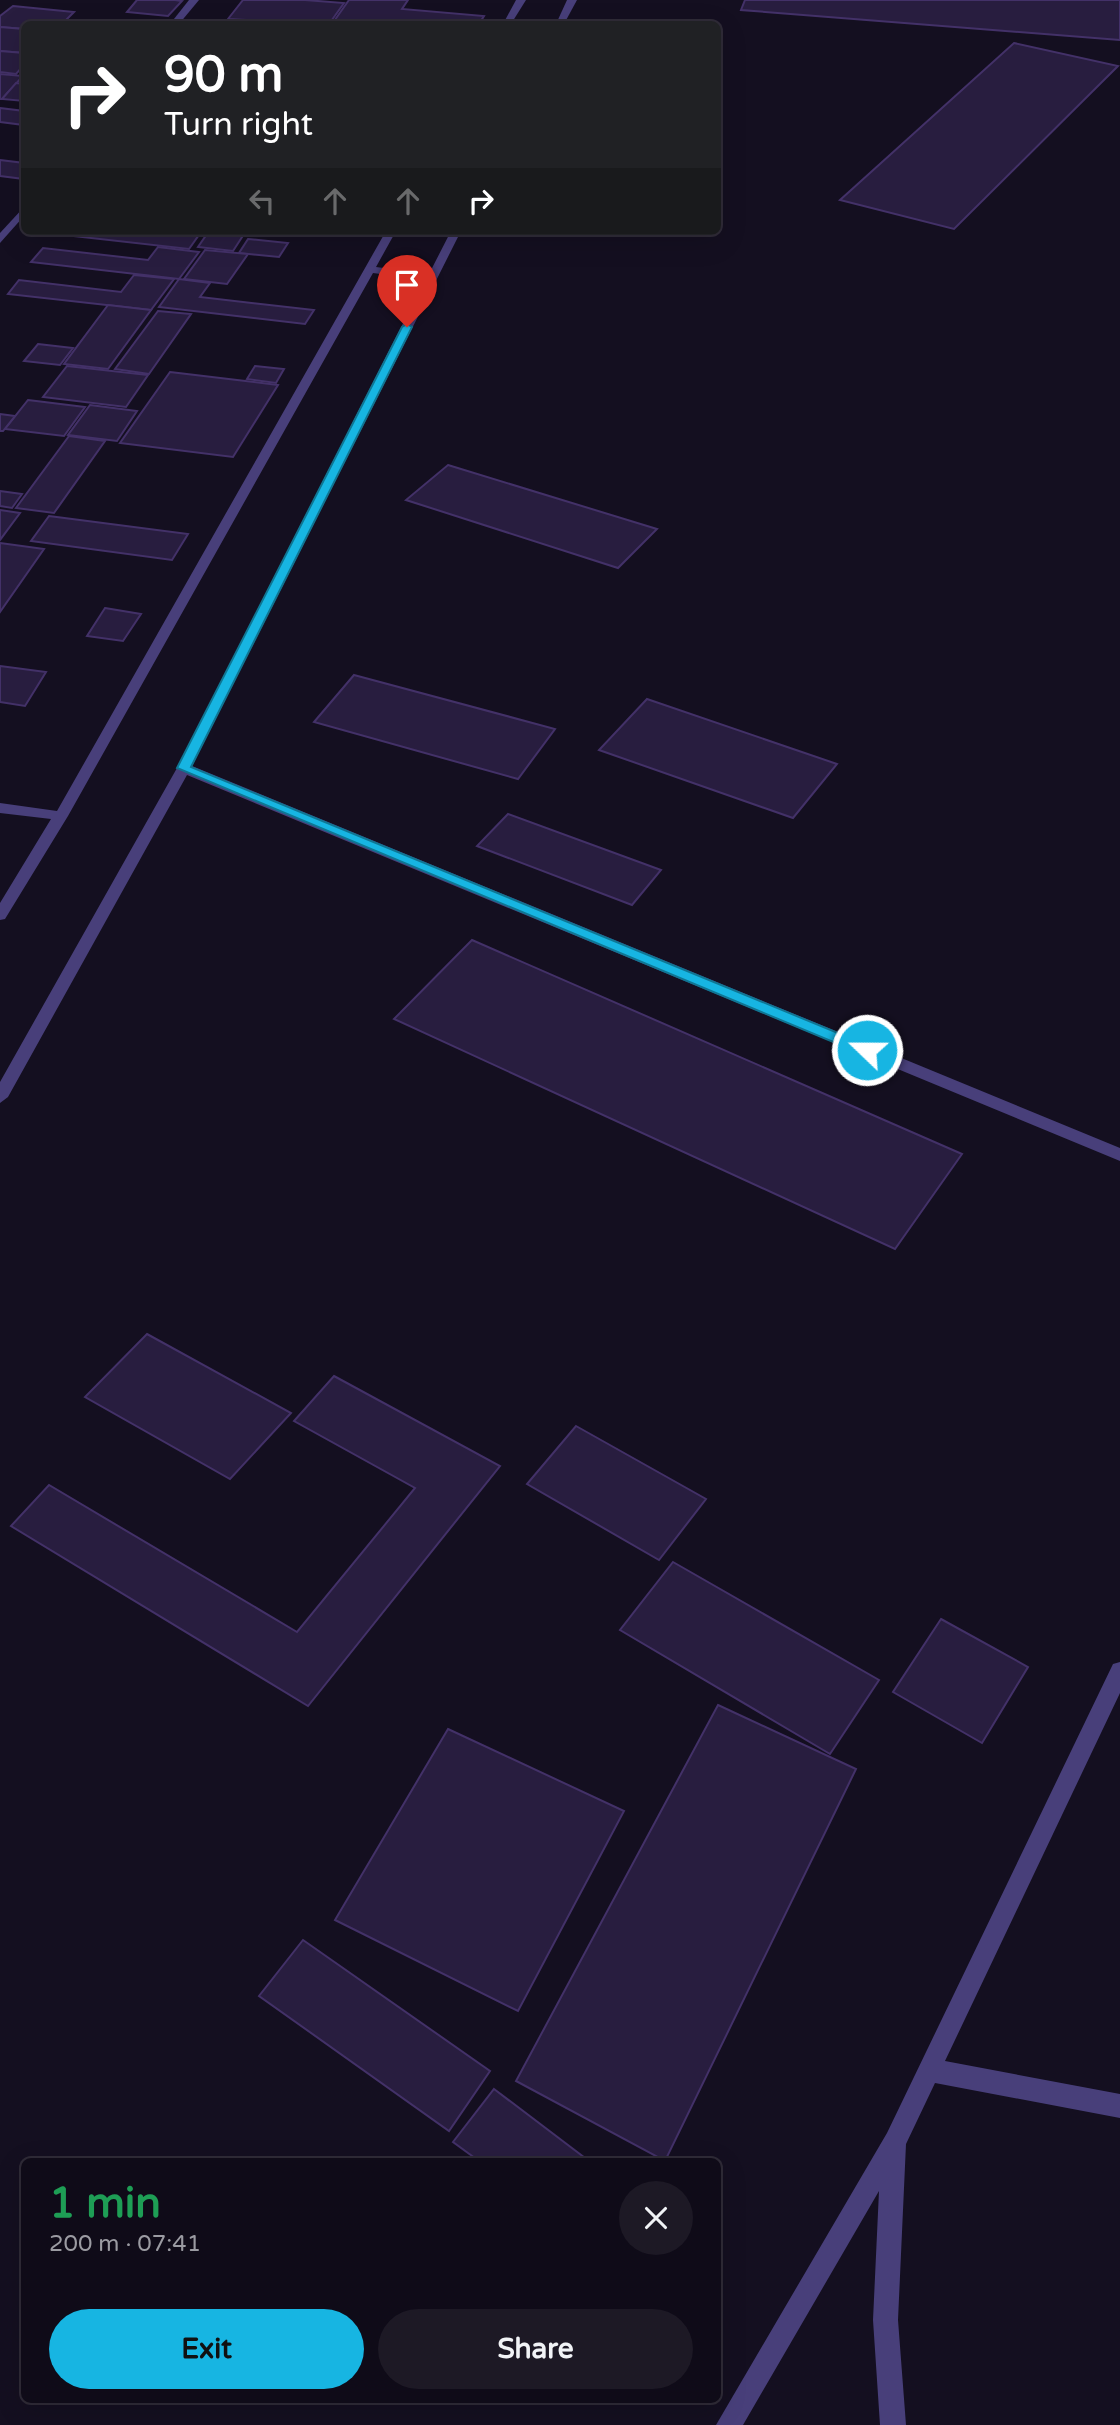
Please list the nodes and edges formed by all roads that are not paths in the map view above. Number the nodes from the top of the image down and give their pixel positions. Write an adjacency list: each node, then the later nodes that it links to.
1 (194, 0): 4 (street)
2 (521, 0): 5 (street)
3 (572, 0): 6 (street)
4 (176, 21)
5 (510, 21)
6 (562, 21)
7 (21, 213): 10 (street)
8 (389, 235): 11 (street)
9 (454, 235): 12 (street)
10 (0, 240)
11 (369, 269): 12 (street); 15 (street)
12 (432, 278): 13 (street)
13 (184, 768): 17 (street); 18 (street)
14 (0, 807): 15 (street)
15 (61, 816): 16 (street)
16 (0, 915)
17 (0, 1097)
18 (1120, 1155)
19 (1120, 1671): 20 (street)
20 (928, 2070): 21 (street); 22 (street)
21 (1120, 2106)
22 (895, 2141): 23 (street); 24 (street)
23 (729, 2425)
24 (893, 2425)

